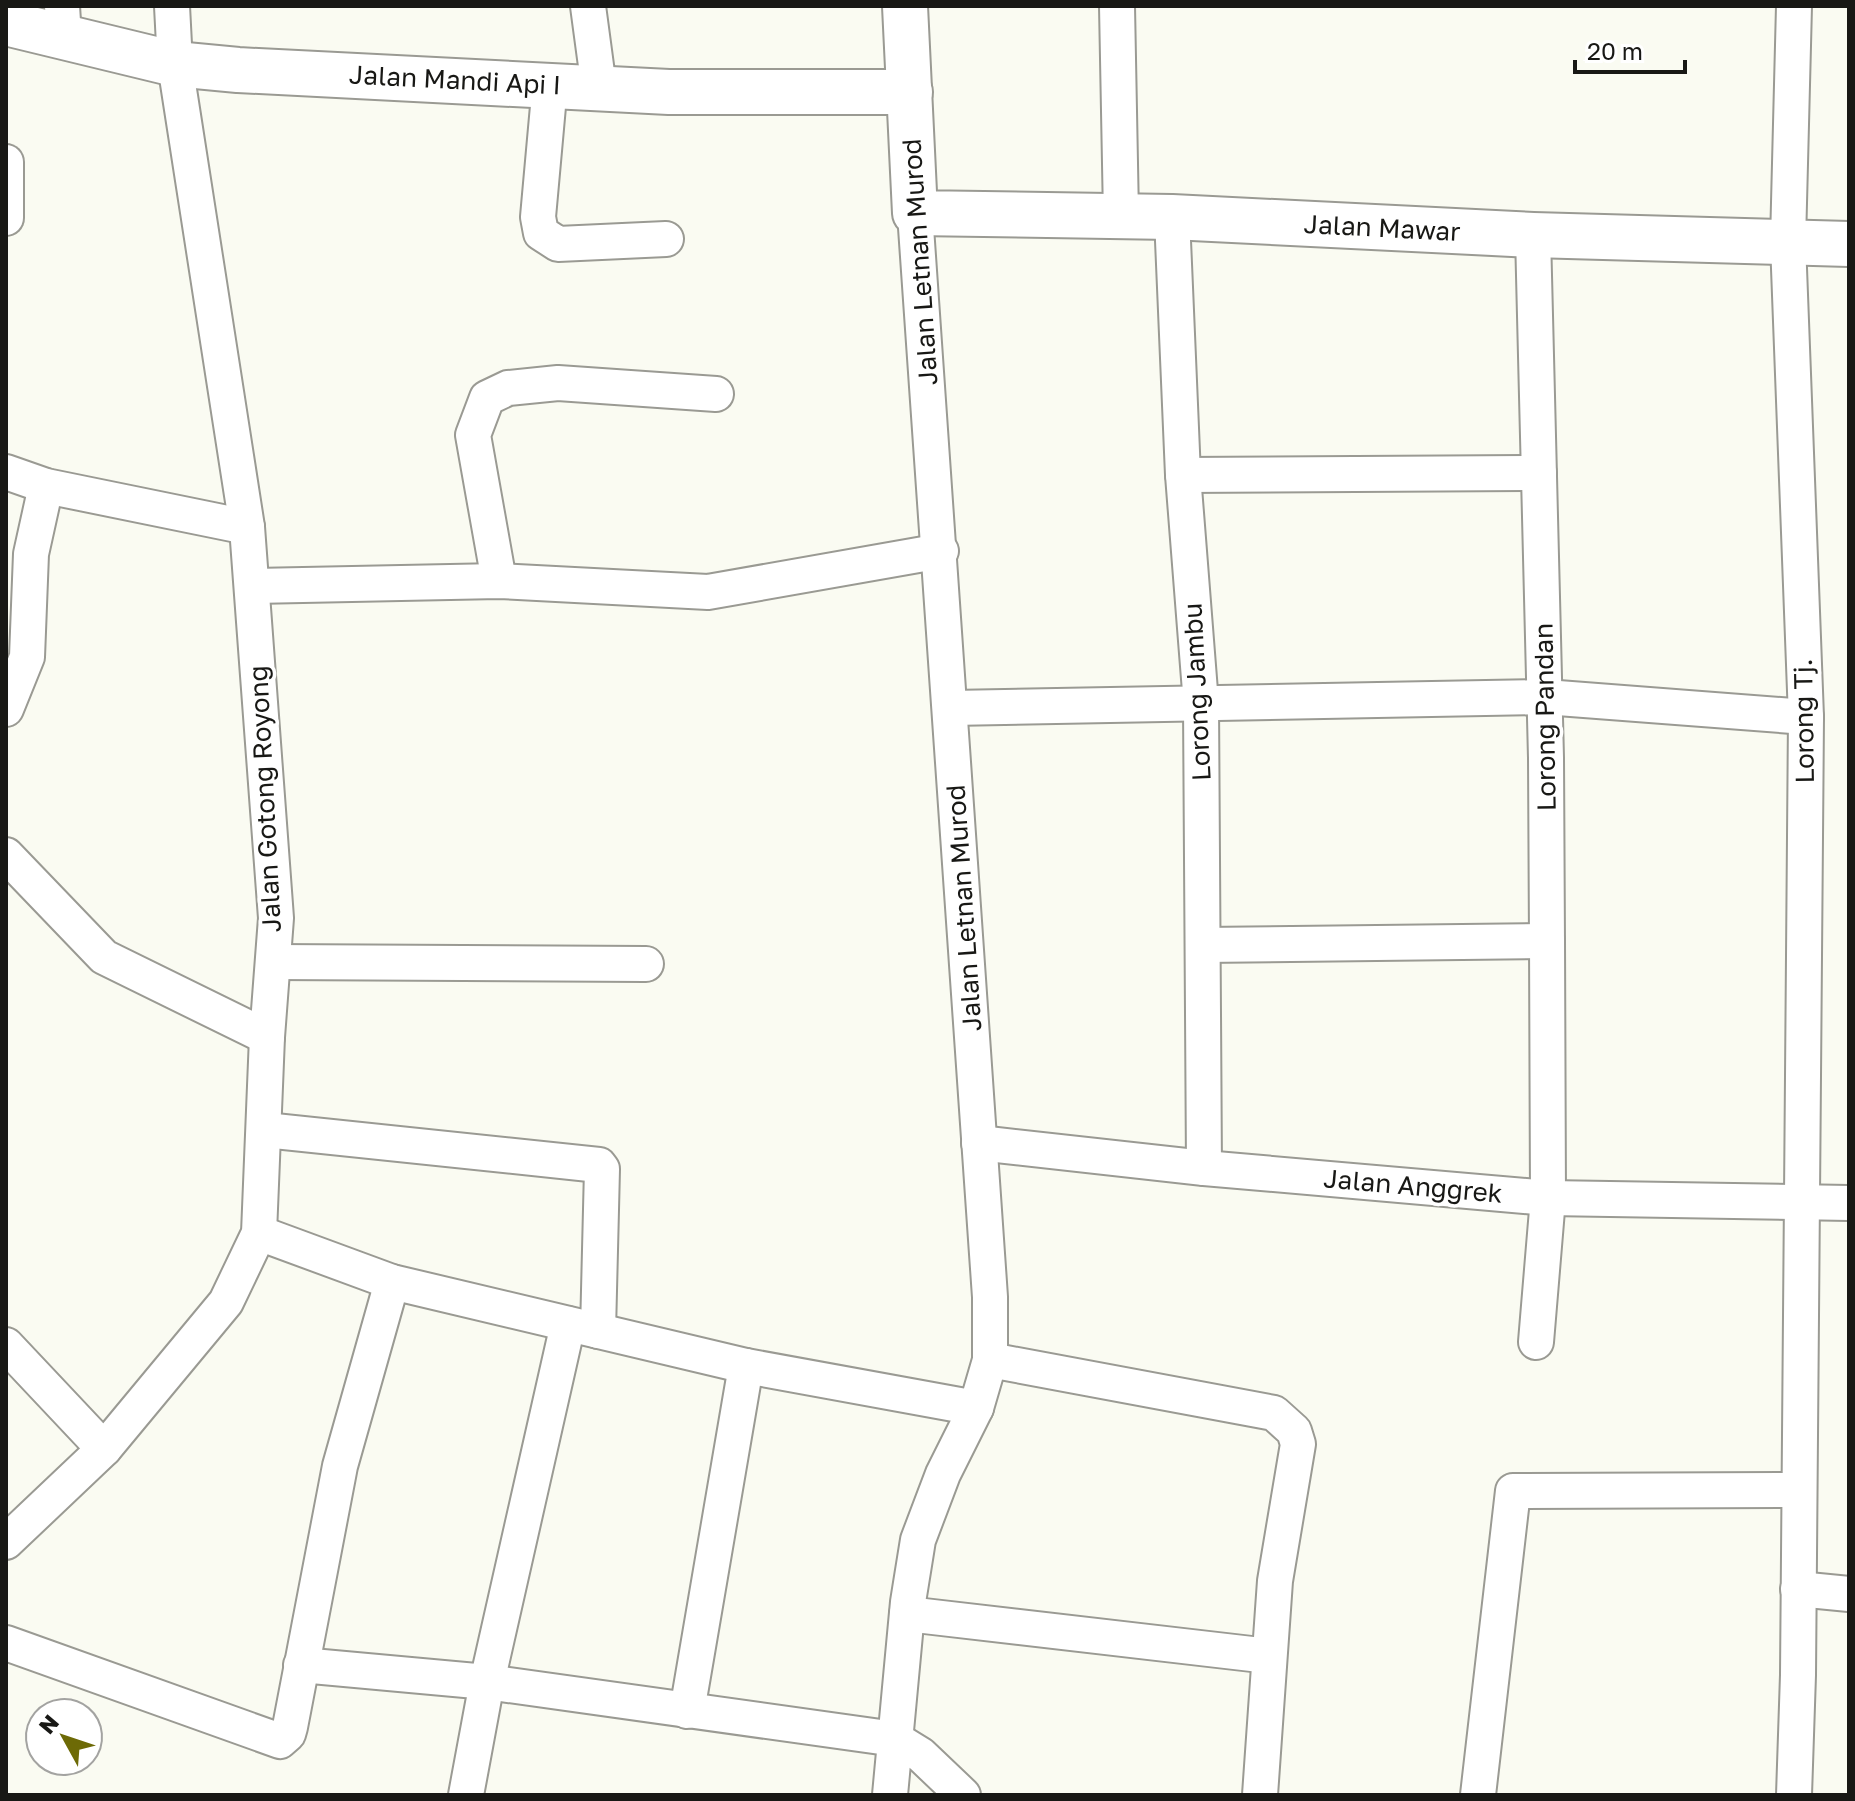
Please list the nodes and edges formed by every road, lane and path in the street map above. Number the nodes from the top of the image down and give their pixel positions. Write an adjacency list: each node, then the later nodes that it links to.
1 (172, 6): 8 (street, Jalan Gotong Royong)
2 (588, 6): 10 (street)
3 (905, 6): 11 (street, Jalan Letnan Murod)
4 (1117, 6): 15 (street)
5 (1794, 6): 19 (street, Lorong Tj.)
6 (63, 21): 7 (street, Jalan Mandi Api I); 8 (street, Jalan Mandi Api I)
7 (6, 23)
8 (175, 64): 9 (street, Jalan Mandi Api I); 26 (street, Jalan Gotong Royong)
9 (550, 84): 10 (street, Jalan Mandi Api I); 18 (street)
10 (599, 88): 11 (street, Jalan Mandi Api I)
11 (910, 92): 14 (street, Jalan Letnan Murod)
12 (6, 162): 13 (street)
13 (6, 211)
14 (915, 213): 15 (street, Jalan Mawar); 27 (street, Jalan Letnan Murod)
15 (1121, 216): 16 (street, Jalan Mawar)
16 (1172, 217): 17 (street, Jalan Mawar); 24 (street, Lorong Jambu)
17 (1533, 235): 19 (street, Jalan Mawar); 23 (street, Lorong Pandan)
18 (666, 239)
19 (1788, 242): 20 (street, Jalan Mawar); 34 (street, Lorong Tj.)
20 (1849, 244)
21 (716, 394): 28 (street)
22 (6, 472): 25 (street)
23 (1539, 473): 24 (street); 30 (street, Lorong Pandan)
24 (1183, 475): 31 (street, Lorong Jambu)
25 (46, 486): 26 (street); 33 (street)
26 (247, 527): 29 (street, Jalan Gotong Royong)
27 (941, 551): 28 (street); 32 (street, Jalan Letnan Murod)
28 (499, 581): 29 (street)
29 (252, 586): 38 (street, Jalan Gotong Royong)
30 (1545, 697): 31 (street); 34 (street); 36 (street, Lorong Pandan)
31 (1201, 704): 32 (street); 37 (street, Lorong Jambu)
32 (951, 708): 42 (street, Jalan Letnan Murod)
33 (6, 709)
34 (1806, 717): 45 (street, Lorong Tj.)
35 (6, 855): 40 (street)
36 (1547, 941): 37 (street); 44 (street, Lorong Pandan)
37 (1203, 945): 43 (street, Lorong Jambu)
38 (273, 962): 39 (street); 40 (street, Jalan Gotong Royong)
39 (646, 964)
40 (267, 1037): 41 (street, Jalan Gotong Royong)
41 (265, 1130): 47 (street, Jalan Gotong Royong); 49 (street)
42 (979, 1143): 43 (street, Jalan Anggrek); 52 (street, Jalan Letnan Murod)
43 (1204, 1168): 44 (street, Jalan Anggrek)
44 (1548, 1198): 45 (street, Jalan Anggrek); 50 (street, Lorong Pandan)
45 (1801, 1202): 46 (street, Jalan Anggrek); 56 (street, Lorong Tj.)
46 (1849, 1203)
47 (259, 1233): 48 (street); 55 (street, Jalan Gotong Royong)
48 (392, 1282): 49 (street); 63 (street)
49 (583, 1327): 53 (street); 64 (street)
50 (1536, 1342)
51 (6, 1345): 55 (street)
52 (990, 1360): 54 (street, Jalan Letnan Murod); 62 (street)
53 (746, 1366): 54 (street); 65 (street)
54 (976, 1408): 60 (street, Jalan Letnan Murod)
55 (104, 1449): 57 (street, Jalan Gotong Royong)
56 (1799, 1490): 58 (street, Lorong Tj.); 71 (street)
57 (6, 1542)
58 (1798, 1589): 59 (street); 72 (street, Lorong Tj.)
59 (1849, 1594)
60 (907, 1614): 62 (street); 66 (street, Jalan Letnan Murod)
61 (6, 1643): 63 (street)
62 (1269, 1656): 70 (street)
63 (301, 1665): 64 (street)
64 (487, 1682): 65 (street); 67 (street)
65 (687, 1711): 66 (street)
66 (895, 1739): 68 (street, Jalan Letnan Murod); 69 (street)
67 (466, 1795)
68 (890, 1795)
69 (963, 1795)
70 (1260, 1795)
71 (1478, 1795)
72 (1794, 1795)

